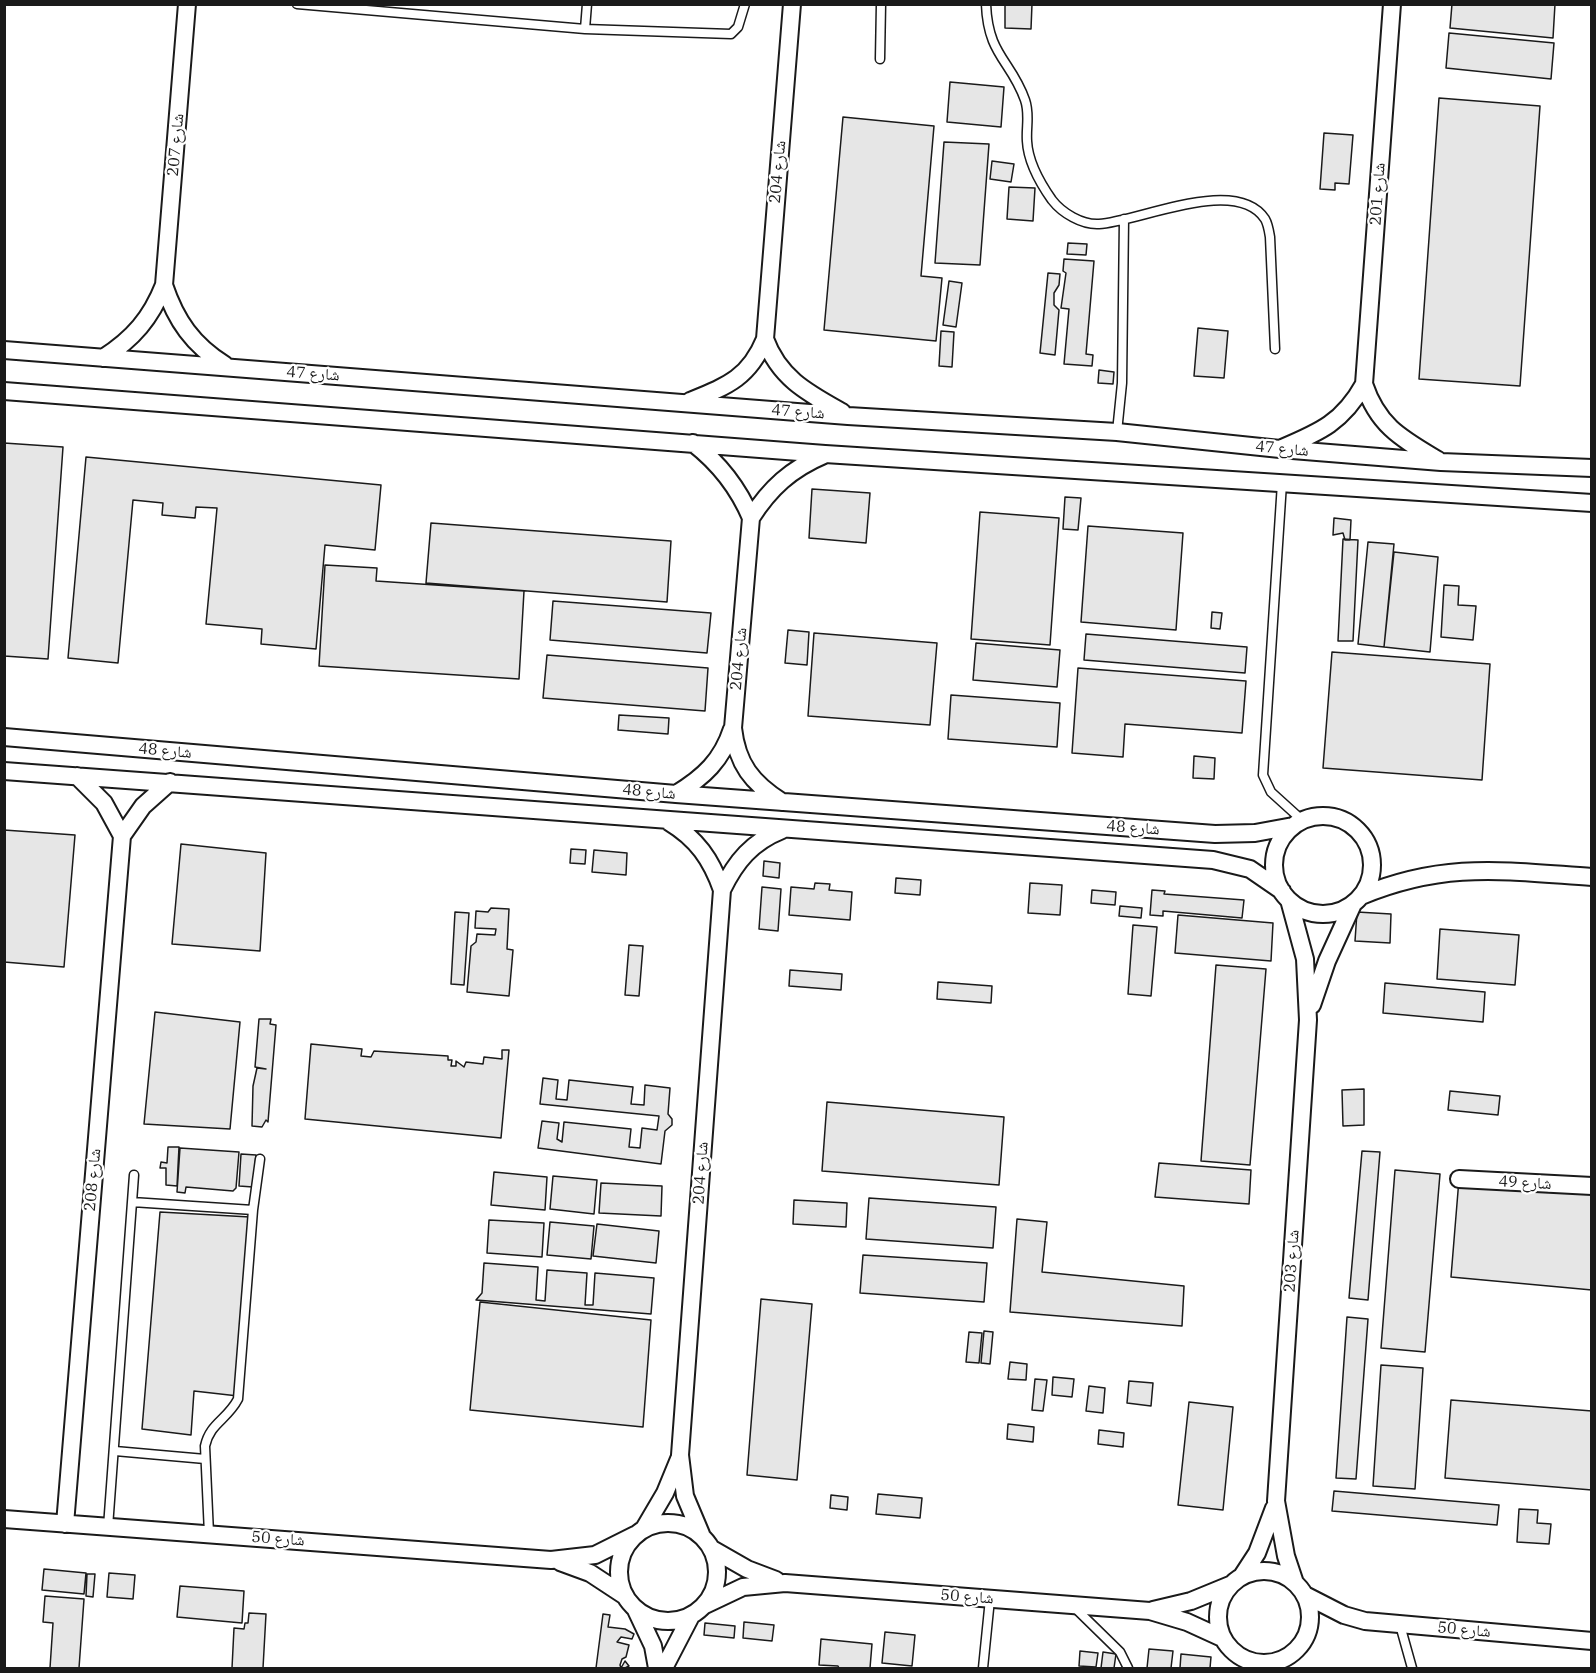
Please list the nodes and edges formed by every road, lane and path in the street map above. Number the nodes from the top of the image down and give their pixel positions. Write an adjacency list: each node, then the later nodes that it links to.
1 (187, 4): 12 (street, شارع 207)
2 (297, 4): 9 (lane)
3 (587, 4): 9 (lane)
4 (745, 4): 9 (lane)
5 (792, 4): 13 (street, شارع 204)
6 (881, 4): 10 (lane)
7 (986, 4): 11 (lane)
8 (1392, 4): 18 (street, شارع 201)
9 (585, 29)
10 (880, 59)
11 (1124, 219): 14 (lane); 22 (lane)
12 (164, 285): 16 (street, شارع 207); 17 (street, شارع 207)
13 (765, 339): 20 (street, شارع 204); 21 (street)
14 (1275, 349)
15 (4, 350): 16 (street, شارع 47)
16 (104, 358): 17 (street, شارع 47)
17 (229, 368): 20 (street, شارع 47)
18 (1364, 384): 24 (street); 26 (street, شارع 201)
19 (4, 391): 23 (street, شارع 47)
20 (684, 403): 21 (street, شارع 47)
21 (848, 416): 22 (street, شارع 47)
22 (1117, 432): 24 (street, شارع 47)
23 (693, 443): 25 (street, شارع 47); 30 (street)
24 (1280, 449): 26 (street, شارع 47)
25 (825, 454): 28 (street, شارع 47); 30 (street)
26 (1441, 462): 27 (street, شارع 47)
27 (1592, 468)
28 (1282, 483): 29 (street, شارع 47); 39 (lane)
29 (1592, 503)
30 (751, 518): 31 (street, شارع 204)
31 (733, 728): 36 (street, شارع 204); 37 (street, شارع 204)
32 (4, 737): 36 (street, شارع 48)
33 (4, 771): 34 (street, شارع 48)
34 (77, 776): 35 (street, شارع 48); 41 (street)
35 (170, 782): 38 (street, شارع 48); 41 (street, شارع 208)
36 (676, 794): 37 (street, شارع 48)
37 (783, 802): 39 (street, شارع 48)
38 (665, 819): 40 (street, شارع 48); 43 (street, شارع 204)
39 (1298, 823): 44 (street); 45 (street)
40 (787, 829): 43 (street, شارع 204); 44 (street, شارع 48)
41 (122, 836): 58 (street, شارع 208)
42 (1592, 877): 45 (street)
43 (722, 890): 54 (street, شارع 204)
44 (1285, 895): 45 (street); 46 (street, شارع 203)
45 (1357, 900): 46 (street, شارع 203)
46 (1308, 1020): 56 (street, شارع 203)
47 (260, 1159): 52 (lane)
48 (134, 1175): 51 (lane)
49 (1459, 1179): 50 (street, شارع 49)
50 (1592, 1186)
51 (132, 1202): 52 (lane); 53 (lane)
52 (253, 1210): 55 (lane)
53 (115, 1451): 55 (lane); 59 (lane)
54 (680, 1455): 60 (street, شارع 204); 62 (street, شارع 204)
55 (205, 1459): 61 (lane)
56 (1276, 1501): 65 (street, شارع 203); 67 (street, شارع 203)
57 (4, 1519): 58 (street, شارع 50)
58 (65, 1524): 59 (street, شارع 50)
59 (108, 1527): 61 (street, شارع 50)
60 (640, 1531): 62 (street); 64 (street, شارع 50); 69 (street)
61 (209, 1534): 64 (street, شارع 50)
62 (701, 1534): 63 (street)
63 (712, 1549): 66 (street, شارع 50); 70 (street)
64 (551, 1560): 69 (street, شارع 50)
65 (1236, 1581): 67 (street); 72 (street, شارع 50); 76 (street)
66 (785, 1583): 68 (street, شارع 50); 70 (street, شارع 50)
67 (1300, 1589): 74 (street, شارع 50); 77 (street)
68 (990, 1599): 71 (street, شارع 50); 80 (lane)
69 (630, 1602): 73 (street); 78 (street)
70 (705, 1605): 73 (street)
71 (1073, 1605): 72 (street, شارع 50); 81 (lane)
72 (1150, 1611): 76 (street, شارع 50)
73 (691, 1616): 79 (street)
74 (1400, 1625): 75 (street, شارع 50); 83 (lane)
75 (1592, 1641)
76 (1226, 1643): 77 (street); 82 (street)
77 (1285, 1663)
78 (657, 1668)
79 (664, 1668)
80 (983, 1668)
81 (1128, 1668)
82 (1238, 1668)
83 (1412, 1668)

